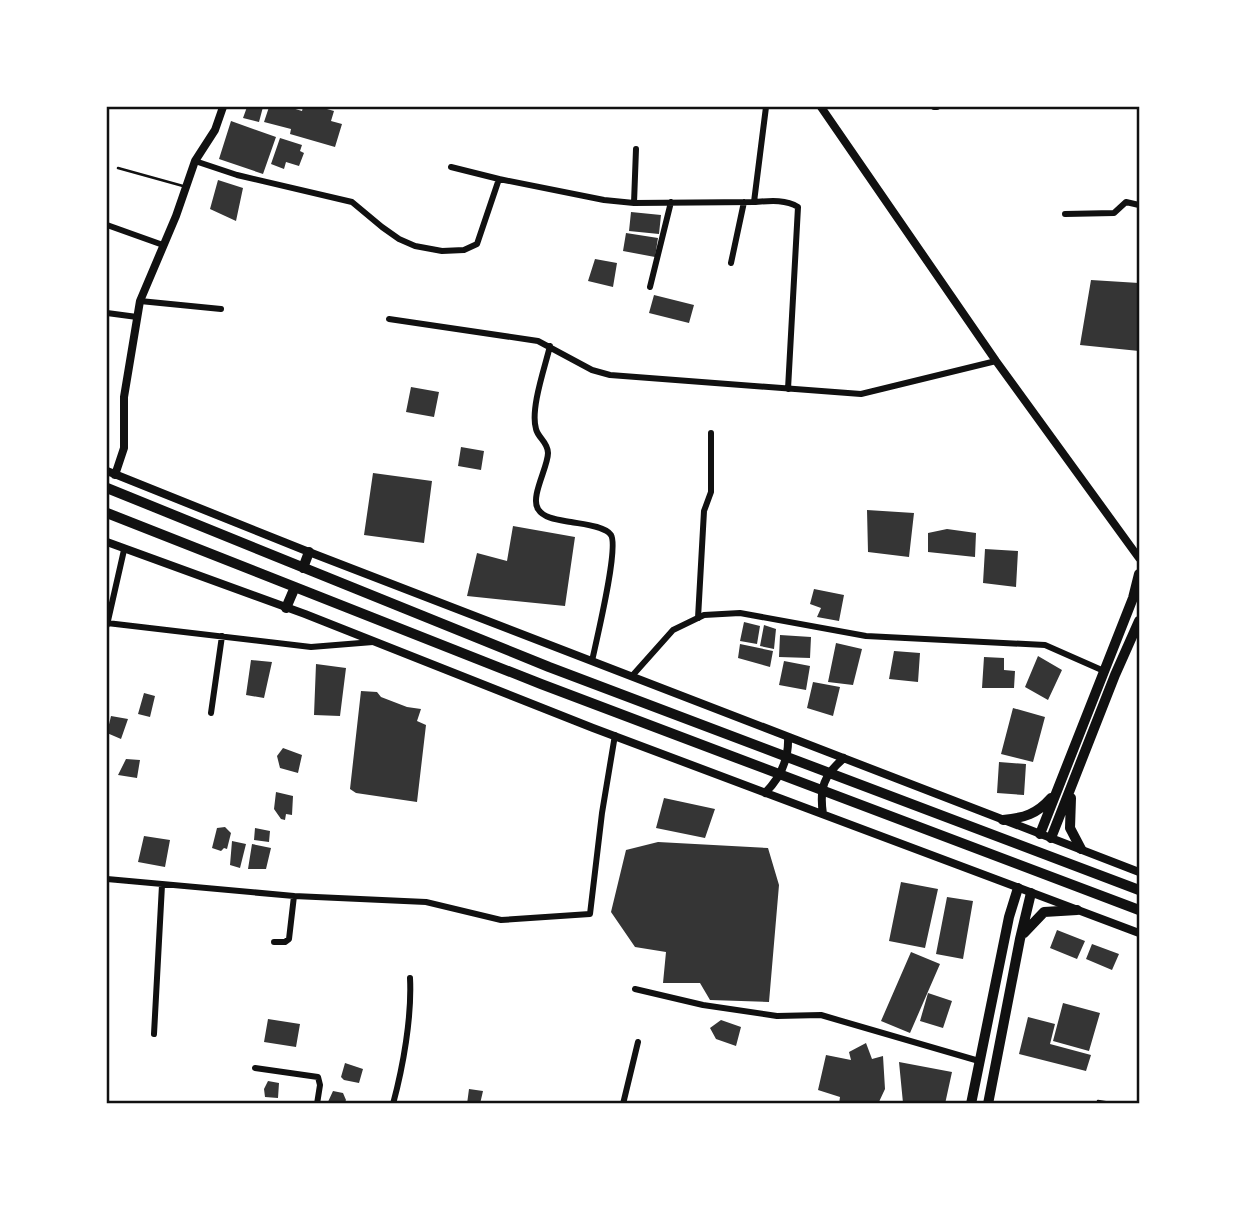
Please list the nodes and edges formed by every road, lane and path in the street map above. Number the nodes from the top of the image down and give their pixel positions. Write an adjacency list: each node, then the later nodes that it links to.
1 (223, 107): 5 (street)
2 (766, 107): 12 (street)
3 (821, 107): 26 (street)
4 (636, 149): 13 (street)
5 (195, 161): 8 (street); 9 (street)
6 (450, 167): 8 (street)
7 (118, 168): 9 (lane)
8 (499, 179): 13 (street)
9 (186, 187): 17 (street)
10 (671, 202): 11 (street); 13 (street); 19 (street)
11 (744, 202): 12 (street); 18 (street)
12 (754, 202): 27 (street)
13 (634, 203)
14 (1139, 205): 15 (street)
15 (1065, 214)
16 (107, 225): 17 (street)
17 (163, 245): 20 (street)
18 (731, 263)
19 (650, 288)
20 (140, 301): 21 (street); 23 (street)
21 (221, 309)
22 (107, 313): 23 (street)
23 (137, 317): 29 (street)
24 (389, 319): 25 (street)
25 (550, 346): 27 (street); 45 (street)
26 (996, 361): 27 (street); 35 (street)
27 (788, 389)
28 (711, 433): 40 (street)
29 (111, 473): 34 (street)
30 (107, 488): 36 (highway)
31 (107, 513): 38 (highway)
32 (107, 542): 33 (street)
33 (124, 550): 39 (street); 42 (street)
34 (309, 552): 36 (highway); 45 (street)
35 (1139, 558)
36 (303, 568): 64 (highway)
37 (1139, 574): 46 (main road)
38 (295, 587): 39 (highway); 68 (highway)
39 (286, 608): 44 (street)
40 (698, 618): 46 (street); 47 (street)
41 (1139, 621): 52 (main road)
42 (107, 625): 43 (street)
43 (222, 636): 44 (street); 48 (street)
44 (375, 642): 49 (street)
45 (592, 661): 47 (street)
46 (1104, 671): 53 (main road)
47 (632, 676): 50 (street)
48 (211, 713)
49 (615, 735): 54 (street); 66 (street)
50 (788, 737): 51 (street); 54 (street)
51 (844, 758): 55 (street); 56 (street)
52 (1073, 784): 58 (main road); 59 (main road)
53 (1057, 791): 56 (main road); 57 (main road)
54 (765, 793): 55 (street)
55 (823, 814): 63 (street)
56 (1003, 820): 57 (street)
57 (1040, 834): 58 (street)
58 (1051, 838): 59 (street)
59 (1081, 849): 60 (street)
60 (1139, 872)
61 (107, 879): 62 (street)
62 (162, 885): 66 (street); 74 (street)
63 (1018, 888): 65 (street); 76 (main road)
64 (1139, 890)
65 (1031, 893): 67 (street); 70 (main road)
66 (294, 896): 71 (street)
67 (1077, 910): 69 (street); 70 (main road)
68 (1139, 910)
69 (1139, 933)
70 (1020, 939): 83 (main road)
71 (274, 942)
72 (410, 978): 80 (street)
73 (635, 989): 76 (street)
74 (154, 1034)
75 (638, 1042): 81 (street)
76 (979, 1061): 82 (main road)
77 (255, 1068): 79 (street)
78 (1098, 1101): 84 (lane)
79 (317, 1104)
80 (393, 1104)
81 (623, 1104)
82 (971, 1104)
83 (988, 1104)
84 (1117, 1104)

